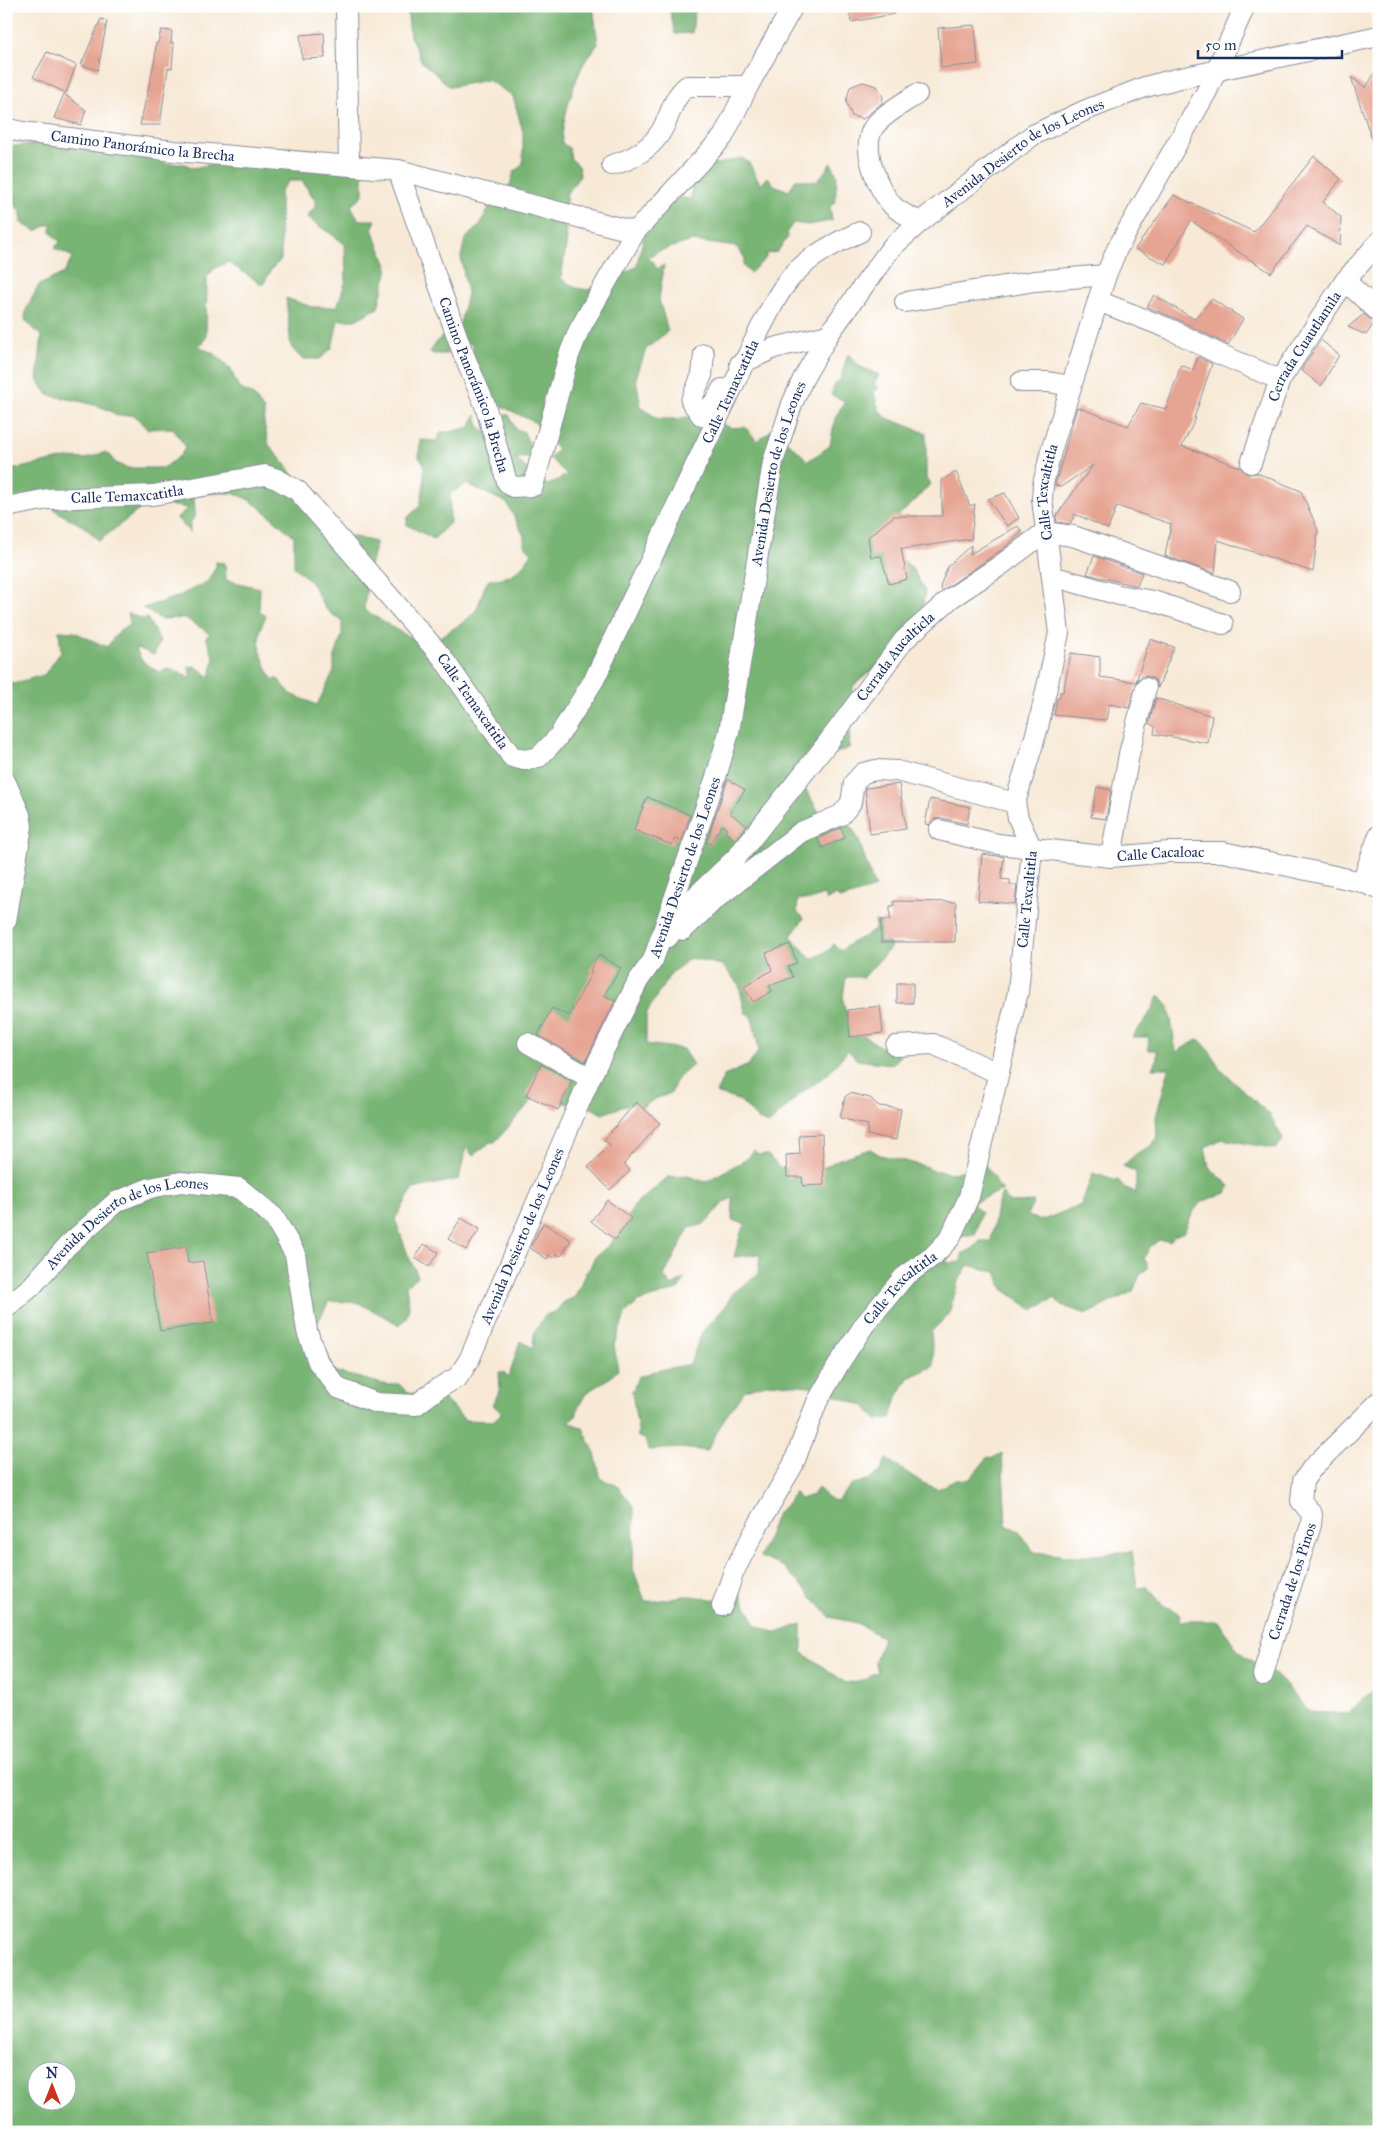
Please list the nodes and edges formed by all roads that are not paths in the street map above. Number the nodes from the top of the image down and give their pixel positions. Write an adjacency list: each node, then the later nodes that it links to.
1 (346, 6): 10 (street)
2 (793, 6): 6 (street, Camino Panorámico la Brecha)
3 (1245, 6): 5 (street, Calle Texcaltitla)
4 (1379, 36): 5 (street, Avenida Desierto de los Leones)
5 (1216, 71): 12 (street, Avenida Desierto de los Leones); 16 (street, Calle Texcaltitla)
6 (748, 86): 9 (street); 13 (street, Camino Panorámico la Brecha)
7 (917, 94): 12 (street)
8 (6, 128): 10 (street, Camino Panorámico la Brecha)
9 (612, 165)
10 (349, 166): 11 (street, Camino Panorámico la Brecha)
11 (398, 170): 13 (street, Camino Panorámico la Brecha); 13 (street, Camino Panorámico la Brecha)
12 (920, 222): 21 (street, Avenida Desierto de los Leones)
13 (634, 232)
14 (860, 232): 23 (street, Calle Temaxcatitla)
15 (1379, 242): 17 (street, Cerrada Cuautlamila)
16 (1106, 275): 18 (street, Calle Texcaltitla); 19 (street)
17 (1344, 281): 20 (street); 24 (street, Cerrada Cuautlamila)
18 (1098, 301): 24 (street); 26 (street, Calle Texcaltitla)
19 (905, 302)
20 (1379, 312)
21 (828, 335): 23 (street); 42 (street, Avenida Desierto de los Leones)
22 (704, 354): 23 (street)
23 (746, 361): 28 (street, Calle Temaxcatitla)
24 (1280, 380): 27 (street, Cerrada Cuautlamila)
25 (1021, 382): 26 (street)
26 (1071, 386): 29 (street, Calle Texcaltitla)
27 (1251, 463)
28 (6, 507)
29 (1045, 532): 30 (street, Calle Texcaltitla); 31 (street); 42 (street, Cerrada Aucalticla)
30 (1052, 576): 32 (street); 35 (street, Calle Texcaltitla)
31 (1230, 591)
32 (1224, 624)
33 (1146, 688): 39 (street)
34 (6, 783): 41 (street)
35 (1015, 803): 38 (street, Calle Texcaltitla); 42 (street)
36 (939, 830): 38 (street, Calle Cacaloac)
37 (1379, 835): 40 (street)
38 (1032, 849): 39 (street, Calle Cacaloac); 45 (street, Calle Texcaltitla)
39 (1111, 857): 40 (street, Calle Cacaloac)
40 (1370, 885)
41 (6, 921)
42 (653, 960): 46 (street, Avenida Desierto de los Leones)
43 (528, 1043): 46 (street)
44 (896, 1046): 45 (street)
45 (998, 1073): 49 (street, Calle Texcaltitla)
46 (590, 1078): 47 (street, Avenida Desierto de los Leones)
47 (6, 1308)
48 (1379, 1402): 50 (street, Cerrada de los Pinos)
49 (722, 1606)
50 (1263, 1675)

